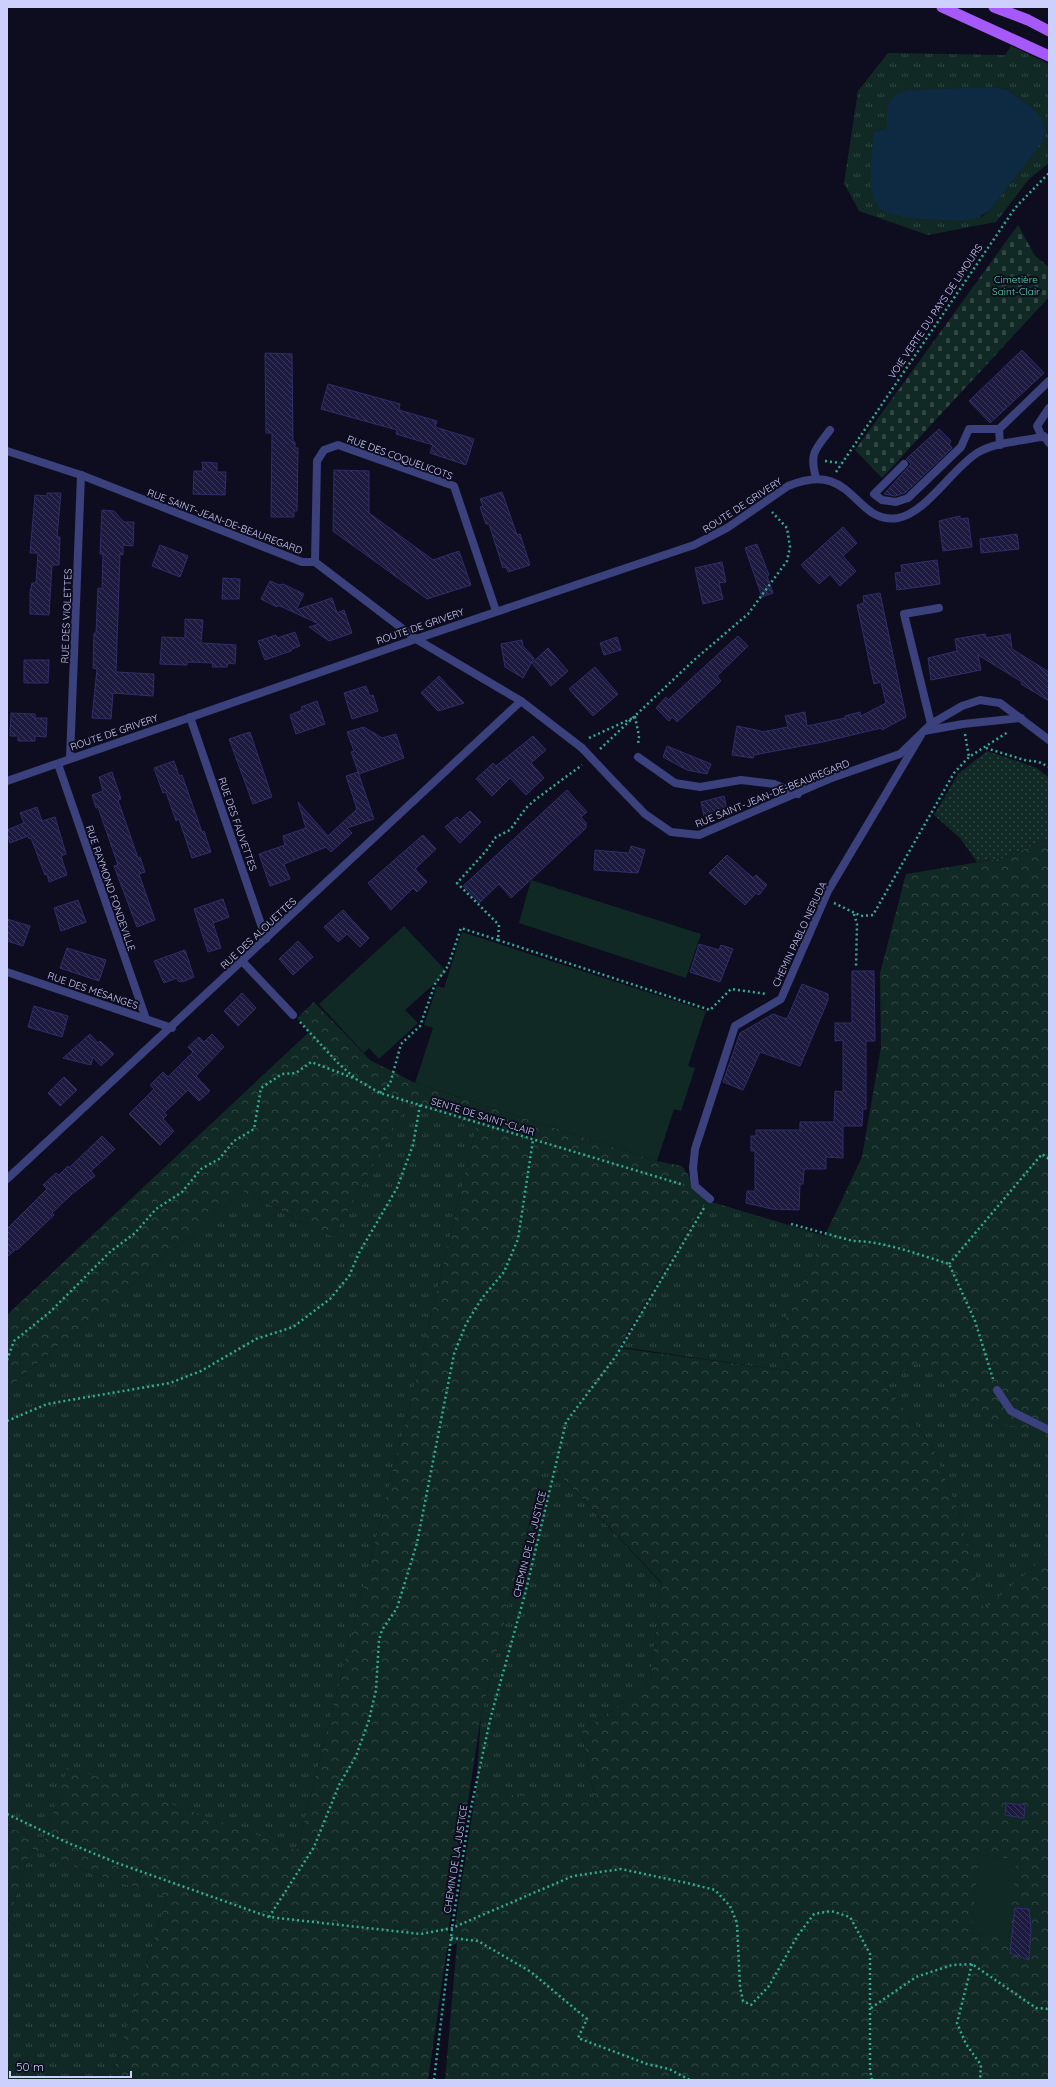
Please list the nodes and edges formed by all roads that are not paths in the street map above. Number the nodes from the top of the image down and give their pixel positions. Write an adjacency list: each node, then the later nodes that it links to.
1 (942, 7): 4 (main road)
2 (994, 7): 3 (main road)
3 (1049, 31)
4 (1049, 56)
5 (1049, 381): 7 (street)
6 (1049, 408): 9 (street)
7 (999, 429): 11 (street); 13 (street)
8 (830, 430): 15 (street)
9 (1042, 437): 10 (street); 11 (street)
10 (1049, 443)
11 (1000, 445): 15 (street, ROUTE DE GRIVERY)
12 (7, 451): 14 (street, RUE SAINT-JEAN-DE-BEAUREGARD)
13 (904, 464)
14 (81, 475): 16 (street, RUE SAINT-JEAN-DE-BEAUREGARD); 27 (street, RUE DES VIOLETTES)
15 (816, 478): 18 (street, ROUTE DE GRIVERY)
16 (315, 562): 18 (street, RUE DES COQUELICOTS); 19 (street, RUE SAINT-JEAN-DE-BEAUREGARD)
17 (939, 608): 23 (street)
18 (496, 611): 19 (street, ROUTE DE GRIVERY)
19 (416, 638): 20 (street, RUE SAINT-JEAN-DE-BEAUREGARD); 21 (street, ROUTE DE GRIVERY)
20 (522, 701): 30 (street, RUE SAINT-JEAN-DE-BEAUREGARD, bridge); 31 (street, RUE DES ALOUETTES)
21 (190, 717): 27 (street, ROUTE DE GRIVERY); 31 (street, RUE DES FAUVETTES)
22 (1023, 719): 23 (street, RUE SAINT-JEAN-DE-BEAUREGARD); 24 (street); 25 (street, RUE SAINT-JEAN-DE-BEAUREGARD)
23 (931, 724): 24 (street, RUE SAINT-JEAN-DE-BEAUREGARD)
24 (923, 733): 30 (street, RUE SAINT-JEAN-DE-BEAUREGARD); 38 (street, CHEMIN PABLO NERUDA)
25 (1049, 740)
26 (638, 757): 30 (street)
27 (70, 758): 28 (street, ROUTE DE GRIVERY)
28 (58, 764): 29 (street, ROUTE DE GRIVERY); 35 (street, RUE RAYMOND FONDEVILLE)
29 (7, 781)
30 (798, 794)
31 (266, 939): 32 (street, RUE DES ALOUETTES)
32 (242, 961): 34 (street); 36 (street, RUE DES ALOUETTES)
33 (7, 972): 35 (street, RUE DES MÉSANGES)
34 (293, 1015)
35 (146, 1019): 36 (street, RUE DES MÉSANGES)
36 (172, 1028): 37 (street, RUE DES ALOUETTES)
37 (7, 1179)
38 (710, 1199)
39 (997, 1390): 40 (street)
40 (1049, 1430)

